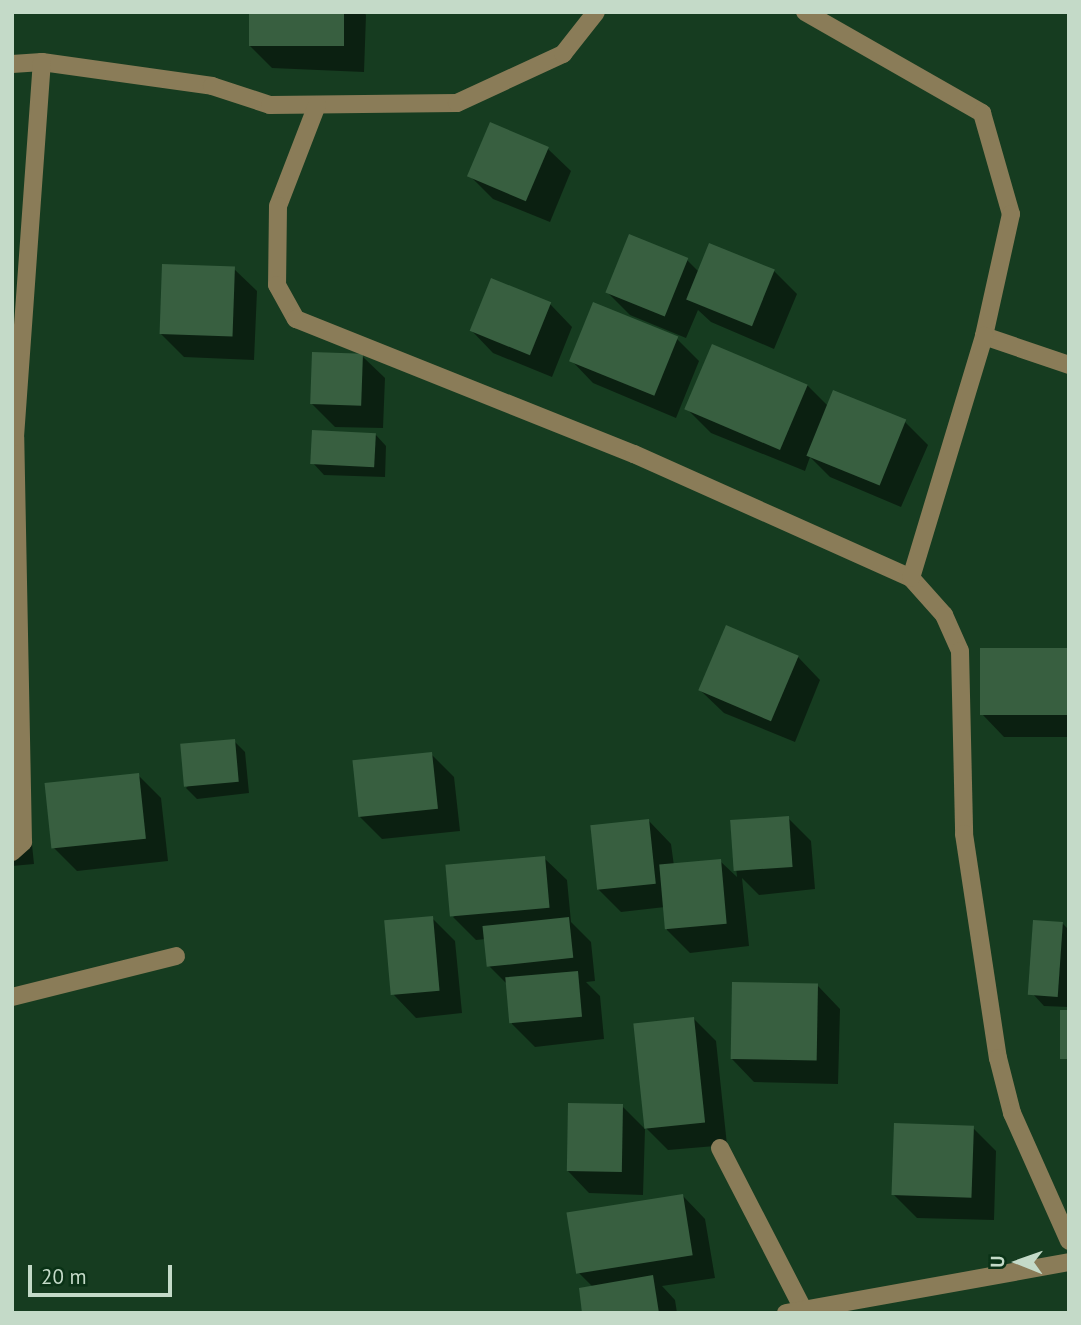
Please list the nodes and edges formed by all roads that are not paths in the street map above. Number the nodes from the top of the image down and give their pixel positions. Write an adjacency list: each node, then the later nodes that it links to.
1 (596, 12): 5 (street)
2 (805, 12): 6 (street)
3 (42, 62): 4 (street); 5 (street); 9 (street)
4 (12, 64)
5 (317, 105): 8 (street)
6 (984, 336): 7 (street); 8 (street)
7 (1069, 365)
8 (911, 578): 13 (street)
9 (12, 852)
10 (176, 956): 11 (street)
11 (12, 997)
12 (720, 1148): 15 (street)
13 (1069, 1241)
14 (1069, 1262): 15 (street)
15 (798, 1311)

